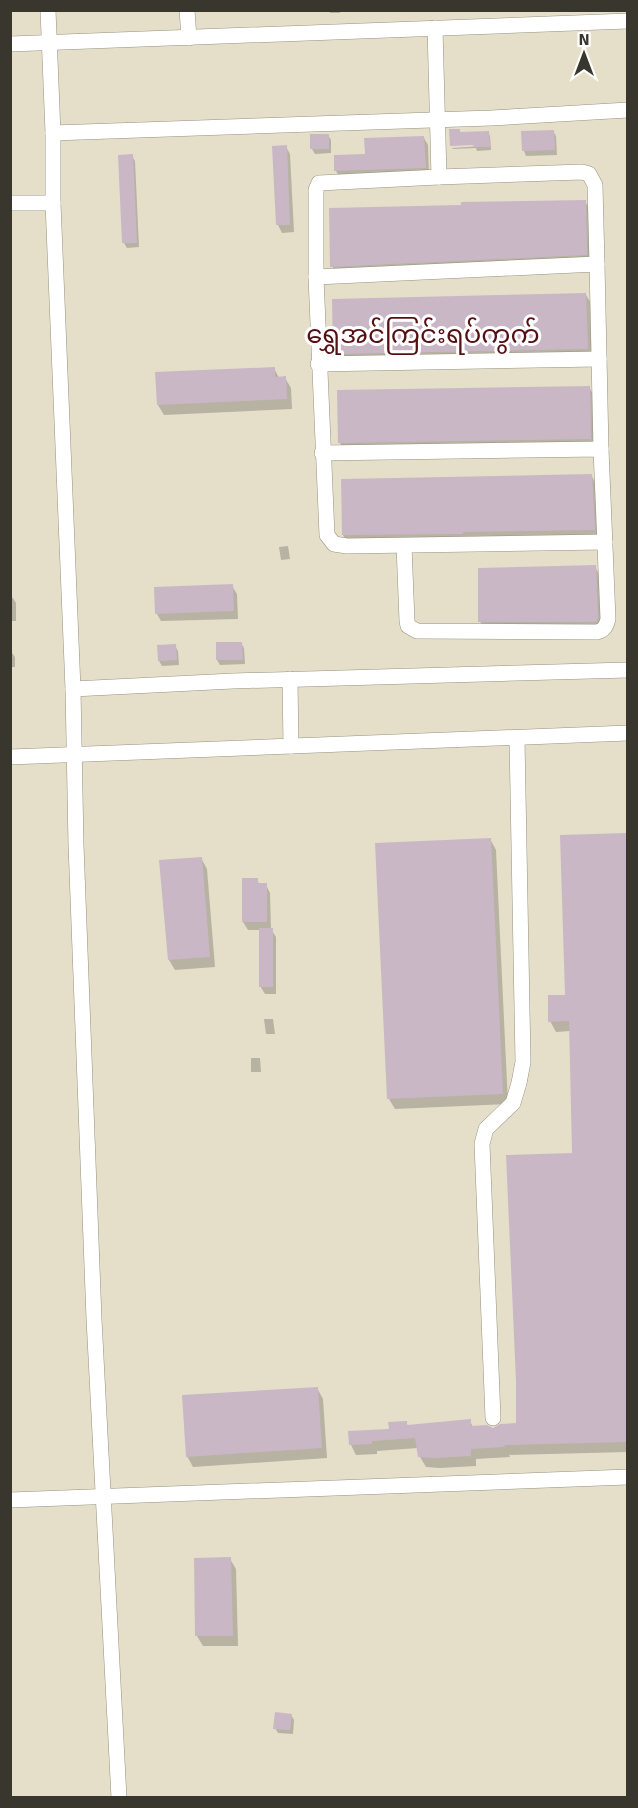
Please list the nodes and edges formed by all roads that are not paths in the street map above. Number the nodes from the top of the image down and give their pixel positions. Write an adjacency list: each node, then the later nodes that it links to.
1 (48, 10): 6 (street)
2 (187, 10): 5 (street)
3 (627, 21): 4 (street)
4 (435, 28): 5 (street); 9 (street)
5 (189, 38): 6 (street)
6 (50, 42): 7 (street); 10 (street)
7 (10, 44)
8 (627, 110): 9 (street)
9 (439, 120): 10 (street); 11 (street)
10 (53, 133): 13 (street)
11 (439, 177): 14 (street); 15 (street)
12 (10, 203): 13 (street)
13 (53, 203): 24 (street)
14 (597, 264): 15 (street); 16 (street)
15 (316, 277): 17 (street)
16 (599, 359): 17 (street); 18 (street)
17 (318, 364): 19 (street)
18 (601, 450): 19 (street); 20 (street)
19 (322, 453): 21 (street)
20 (605, 543): 21 (street); 21 (street)
21 (404, 546)
22 (627, 670): 23 (street)
23 (290, 680): 24 (street); 27 (street)
24 (73, 689): 28 (street)
25 (627, 734): 26 (street)
26 (517, 739): 27 (street); 30 (street)
27 (291, 746): 28 (street)
28 (74, 754): 29 (street); 32 (street)
29 (10, 757)
30 (493, 1418)
31 (627, 1477): 32 (street)
32 (103, 1497): 33 (street); 34 (street)
33 (10, 1500)
34 (119, 1797)

